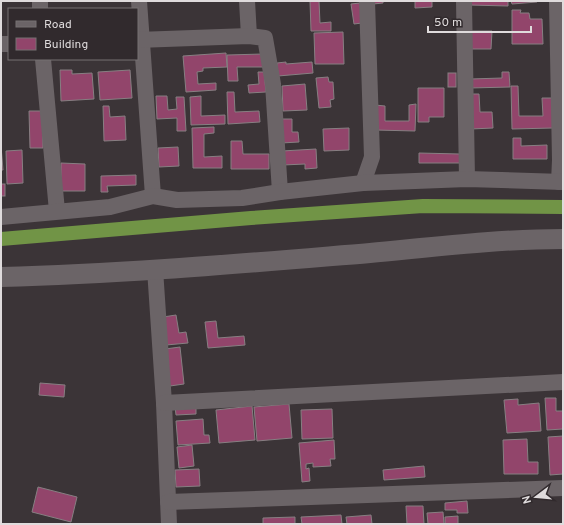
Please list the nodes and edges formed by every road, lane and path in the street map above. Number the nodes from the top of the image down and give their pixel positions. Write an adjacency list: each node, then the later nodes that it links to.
1 (139, 1): 7 (street)
2 (247, 1): 6 (street)
3 (367, 1): 11 (street)
4 (464, 1): 9 (street)
5 (557, 1): 10 (street)
6 (249, 36): 7 (street); 12 (street)
7 (139, 40): 13 (street)
8 (43, 60): 14 (street)
9 (467, 179): 10 (street); 11 (street)
10 (561, 182)
11 (363, 183): 12 (street)
12 (280, 192): 13 (street)
13 (153, 196): 14 (street)
14 (57, 211): 15 (street)
15 (1, 217)
16 (563, 239): 17 (street)
17 (155, 269): 18 (street); 20 (street)
18 (1, 277)
19 (563, 382): 20 (street)
20 (164, 403): 22 (street)
21 (563, 488): 22 (street)
22 (168, 502): 23 (street)
23 (169, 524)

